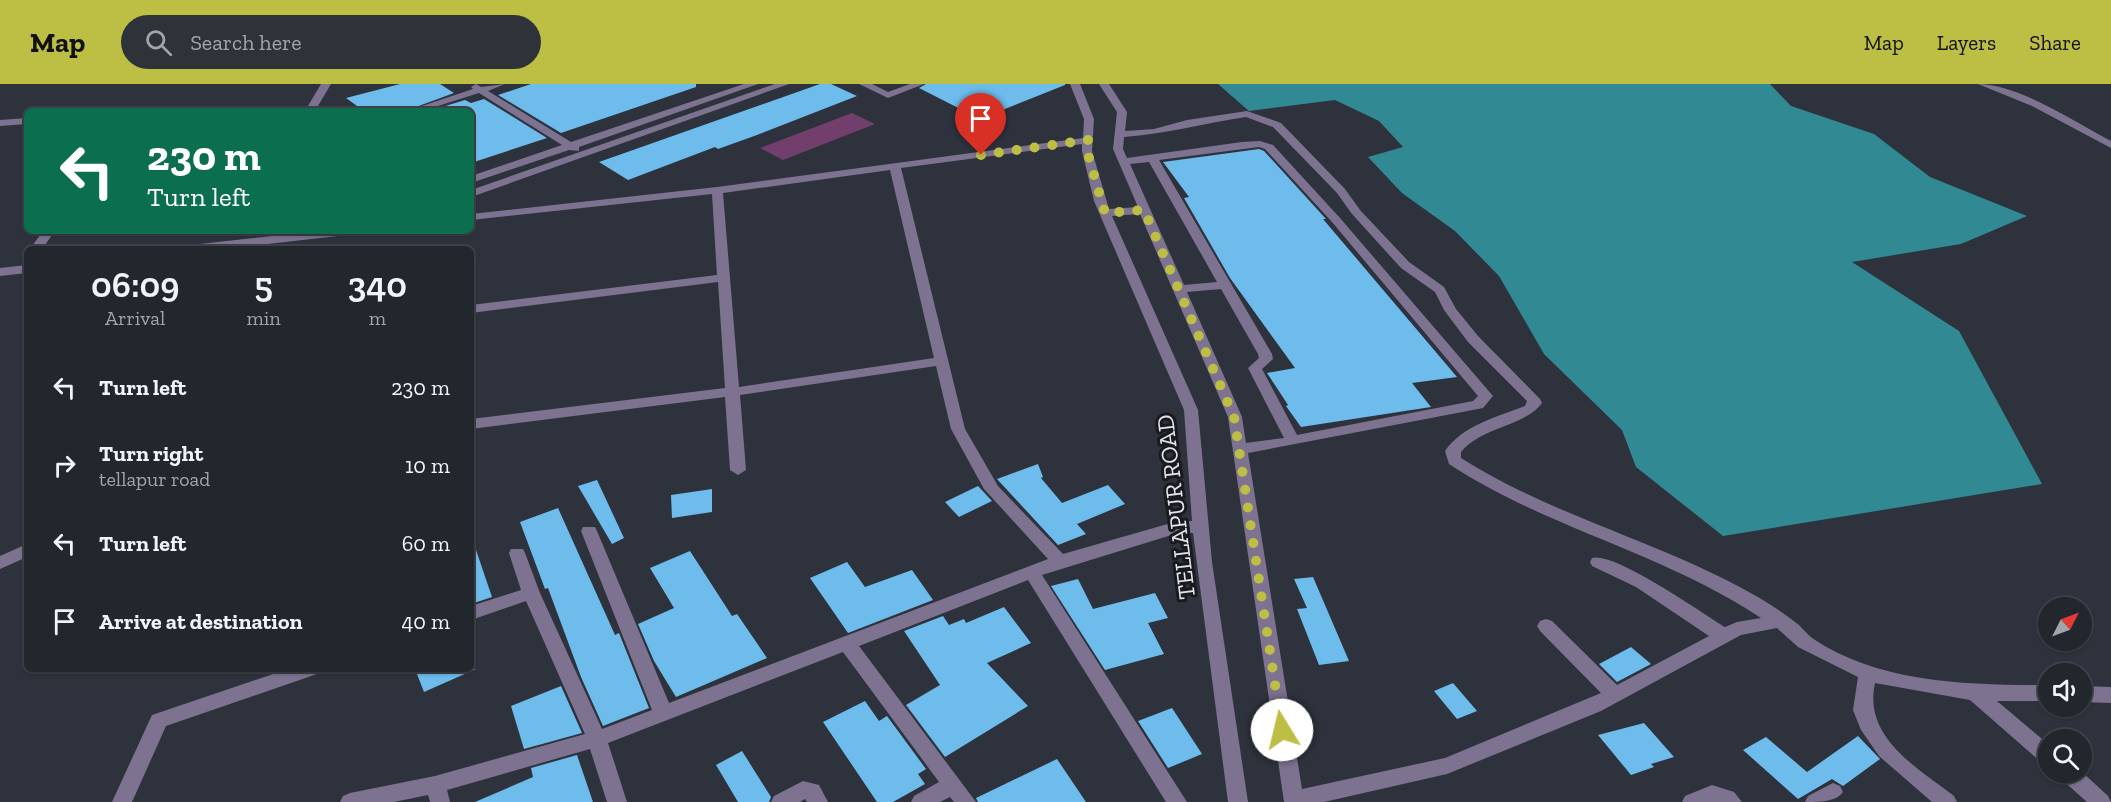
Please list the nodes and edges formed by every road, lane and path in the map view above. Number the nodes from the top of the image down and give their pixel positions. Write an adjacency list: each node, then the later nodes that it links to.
1 (326, 84): 11 (street)
2 (500, 84): 10 (street)
3 (753, 84): 18 (street)
4 (784, 84): 19 (street)
5 (864, 84): 6 (street)
6 (919, 84)
7 (1075, 84): 16 (street, TELLAPUR ROAD)
8 (1104, 84): 15 (street)
9 (1983, 84): 17 (street)
10 (476, 87): 12 (street); 18 (street)
11 (312, 108)
12 (420, 108)
13 (24, 121): 14 (street)
14 (0, 123)
15 (1120, 134): 21 (street); 53 (street)
16 (1088, 140): 22 (street); 27 (street, TELLAPUR ROAD)
17 (2111, 145)
18 (570, 146): 19 (street); 23 (street)
19 (583, 154): 25 (street)
20 (1152, 158): 21 (street); 34 (street); 40 (street)
21 (1124, 162): 26 (street)
22 (895, 167): 24 (street); 37 (street)
23 (474, 179)
24 (717, 190): 28 (street); 33 (street)
25 (474, 193)
26 (1144, 210): 27 (street); 35 (street)
27 (1105, 213): 43 (street, TELLAPUR ROAD)
28 (474, 217)
29 (324, 234): 30 (street)
30 (234, 246)
31 (24, 267): 32 (street)
32 (0, 272)
33 (722, 278): 36 (street); 38 (street)
34 (1225, 285): 35 (street); 40 (street)
35 (1179, 289): 41 (street)
36 (474, 309)
37 (942, 361): 38 (street); 47 (street)
38 (731, 392): 39 (street); 42 (street)
39 (474, 424)
40 (1293, 441): 41 (street)
41 (1239, 448): 71 (street)
42 (738, 470)
43 (1201, 527): 47 (street); 80 (street, TELLAPUR ROAD)
44 (589, 531): 64 (street)
45 (24, 551): 49 (street)
46 (517, 553): 51 (street)
47 (1060, 561): 50 (street)
48 (1598, 562): 55 (street)
49 (0, 563)
50 (1032, 573): 56 (street); 79 (street)
51 (531, 593): 52 (street); 65 (street)
52 (474, 613)
53 (1780, 621): 55 (street); 58 (street)
54 (1546, 626): 62 (street)
55 (1724, 636): 62 (street)
56 (847, 644): 64 (street); 68 (street)
57 (301, 672): 72 (street)
58 (1868, 673): 59 (street); 84 (street)
59 (1975, 693): 60 (street); 66 (street)
60 (2038, 693)
61 (2092, 694): 63 (street)
62 (1615, 695): 71 (street)
63 (2111, 695)
64 (664, 715): 65 (street)
65 (597, 739): 70 (street); 74 (street)
66 (2038, 747)
67 (2080, 783): 85 (street)
68 (951, 786): 77 (street); 78 (street)
69 (1833, 792): 83 (street)
70 (438, 793): 73 (street)
71 (1293, 801)
72 (122, 802)
73 (350, 802)
74 (617, 802)
75 (781, 802): 76 (street)
76 (818, 802)
77 (921, 802)
78 (966, 802)
79 (1177, 802)
80 (1238, 802)
81 (1692, 802): 82 (street)
82 (1732, 802)
83 (1815, 802)
84 (1947, 802)
85 (2102, 802)

